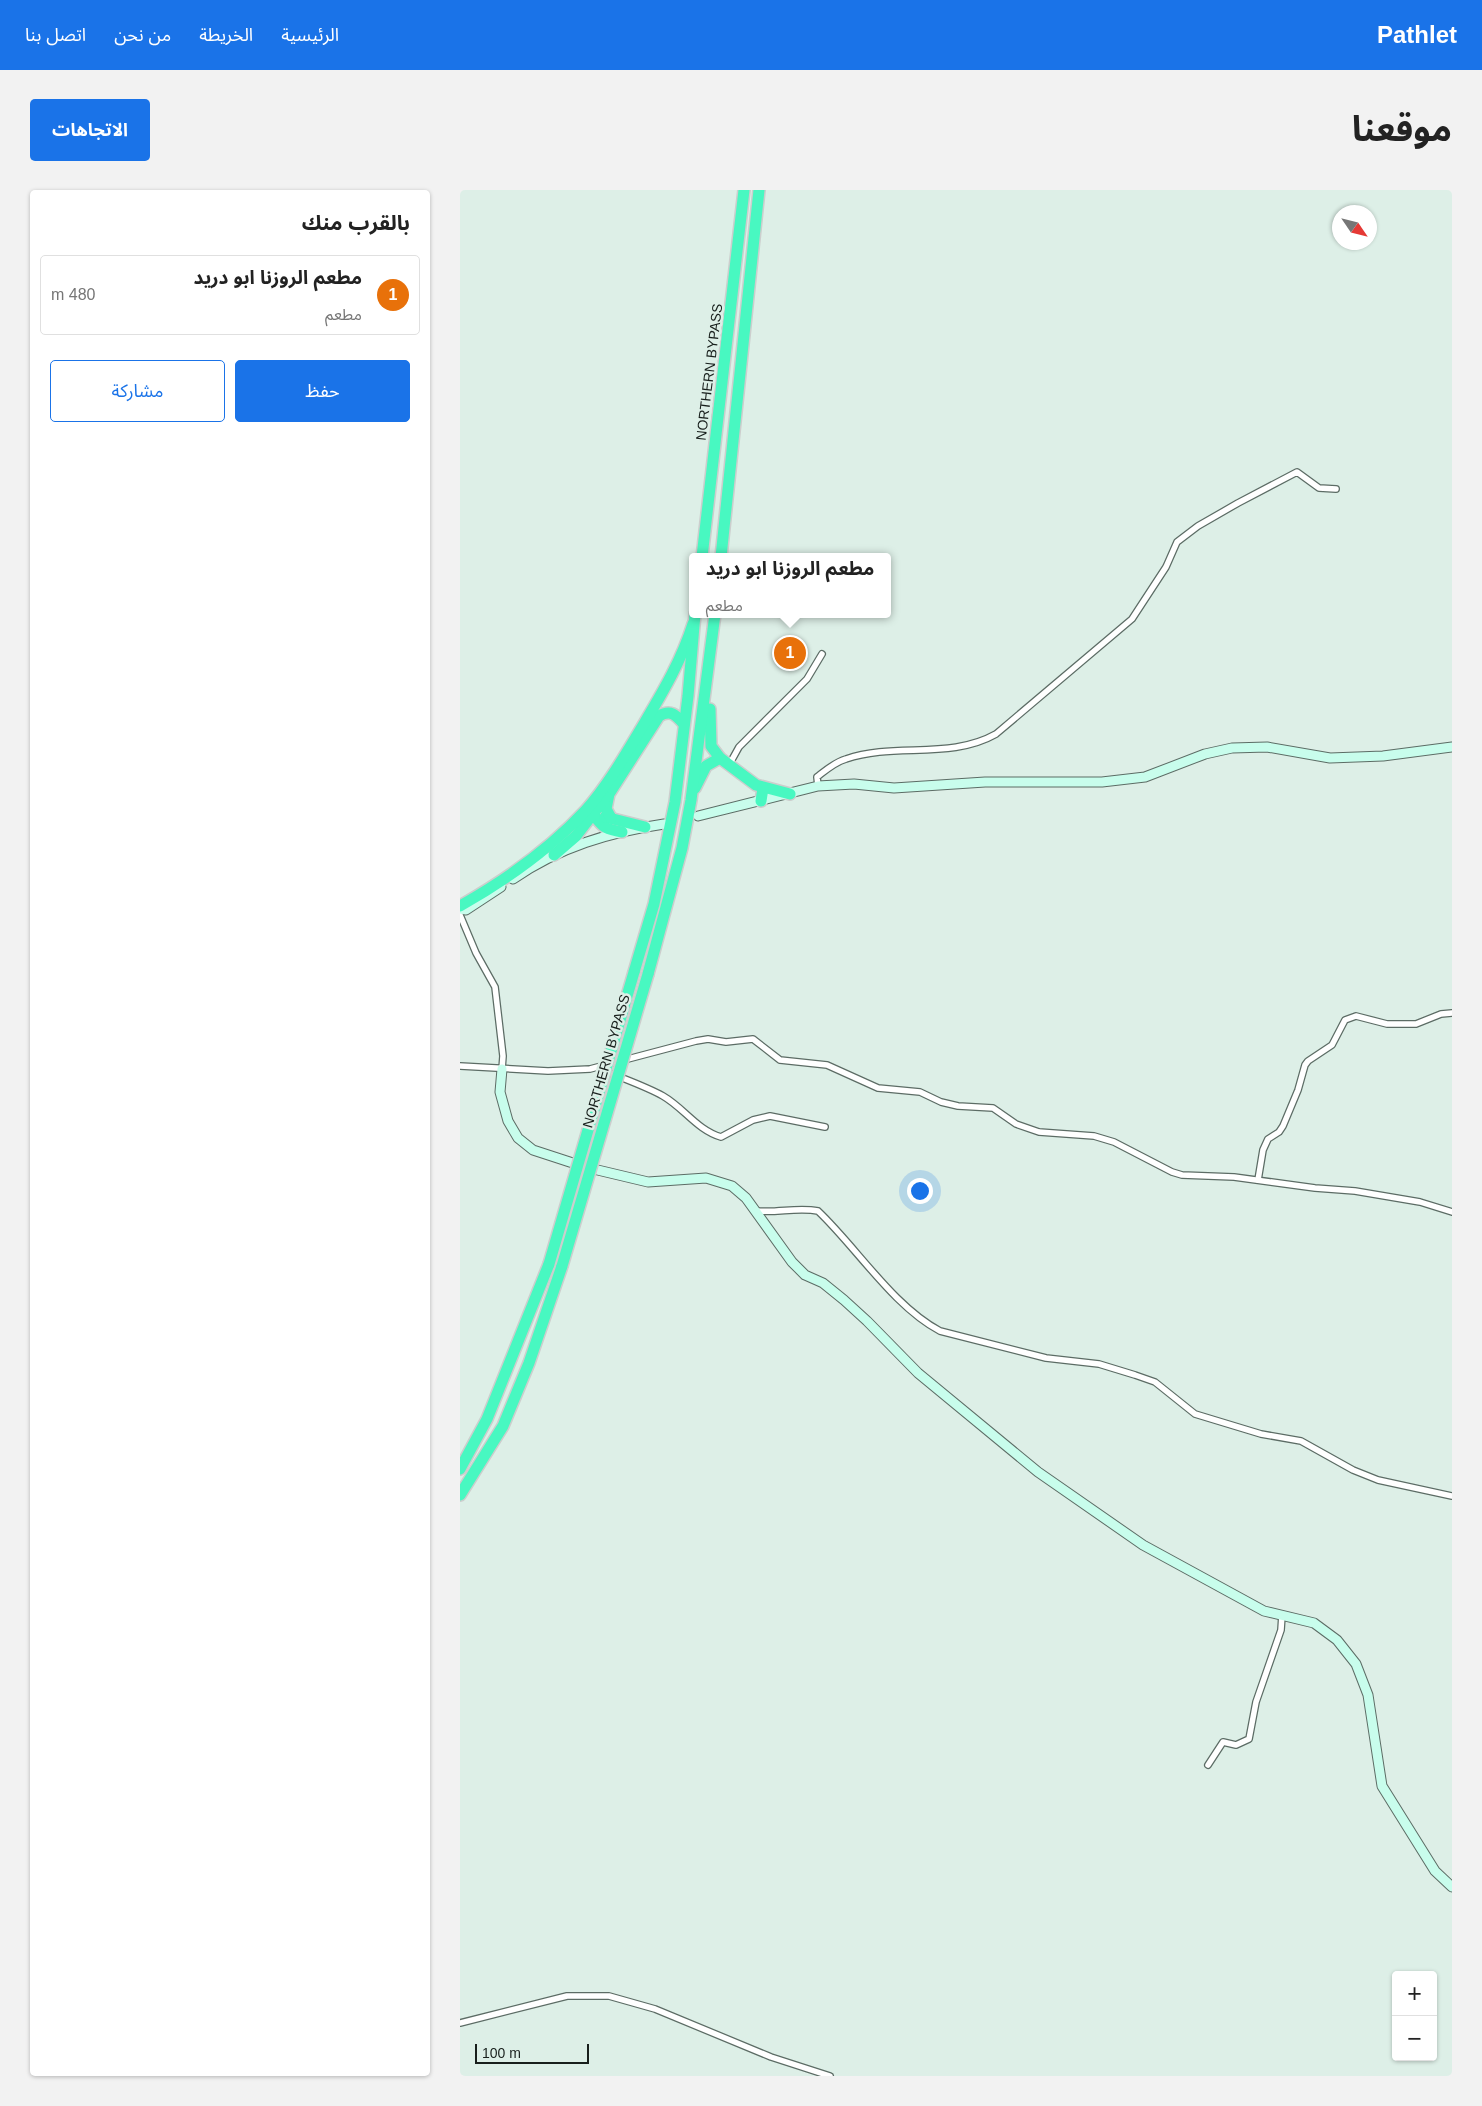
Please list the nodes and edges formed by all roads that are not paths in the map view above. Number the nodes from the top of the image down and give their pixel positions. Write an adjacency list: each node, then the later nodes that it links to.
1 (744, 190): 4 (highway, NORTHERN BYPASS)
2 (759, 190): 5 (highway)
3 (1336, 489): 13 (street)
4 (702, 553)
5 (722, 553)
6 (715, 618): 9 (highway, NORTHERN BYPASS)
7 (694, 619): 10 (highway, NORTHERN BYPASS); 19 (highway)
8 (822, 654): 12 (street)
9 (710, 656): 12 (highway); 17 (highway, NORTHERN BYPASS)
10 (684, 724): 15 (highway); 36 (highway, NORTHERN BYPASS, bridge)
11 (1452, 746): 13 (street)
12 (724, 762): 14 (highway); 17 (highway)
13 (818, 786): 16 (street)
14 (763, 788): 16 (highway); 18 (highway)
15 (609, 794): 19 (highway); 21 (highway)
16 (790, 794): 18 (street)
17 (691, 796): 37 (highway, NORTHERN BYPASS, bridge)
18 (761, 801): 20 (street)
19 (586, 813): 21 (highway); 24 (highway); 25 (highway); 26 (highway)
20 (698, 816)
21 (611, 818): 23 (highway)
22 (664, 824): 23 (street)
23 (645, 827): 24 (street)
24 (622, 832): 25 (street)
25 (554, 855): 26 (street)
26 (460, 907)
27 (460, 915): 31 (street)
28 (1452, 1013): 33 (street)
29 (460, 1066): 31 (street)
30 (596, 1067): 31 (street); 32 (street); 33 (street)
31 (502, 1069): 34 (street)
32 (825, 1126)
33 (1258, 1180): 35 (street)
34 (757, 1211): 38 (street); 39 (street)
35 (1452, 1212)
36 (460, 1469)
37 (460, 1495)
38 (1452, 1496)
39 (1282, 1615): 40 (street); 41 (street)
40 (1208, 1765)
41 (1452, 1887)
42 (460, 2023): 43 (street)
43 (830, 2076)

